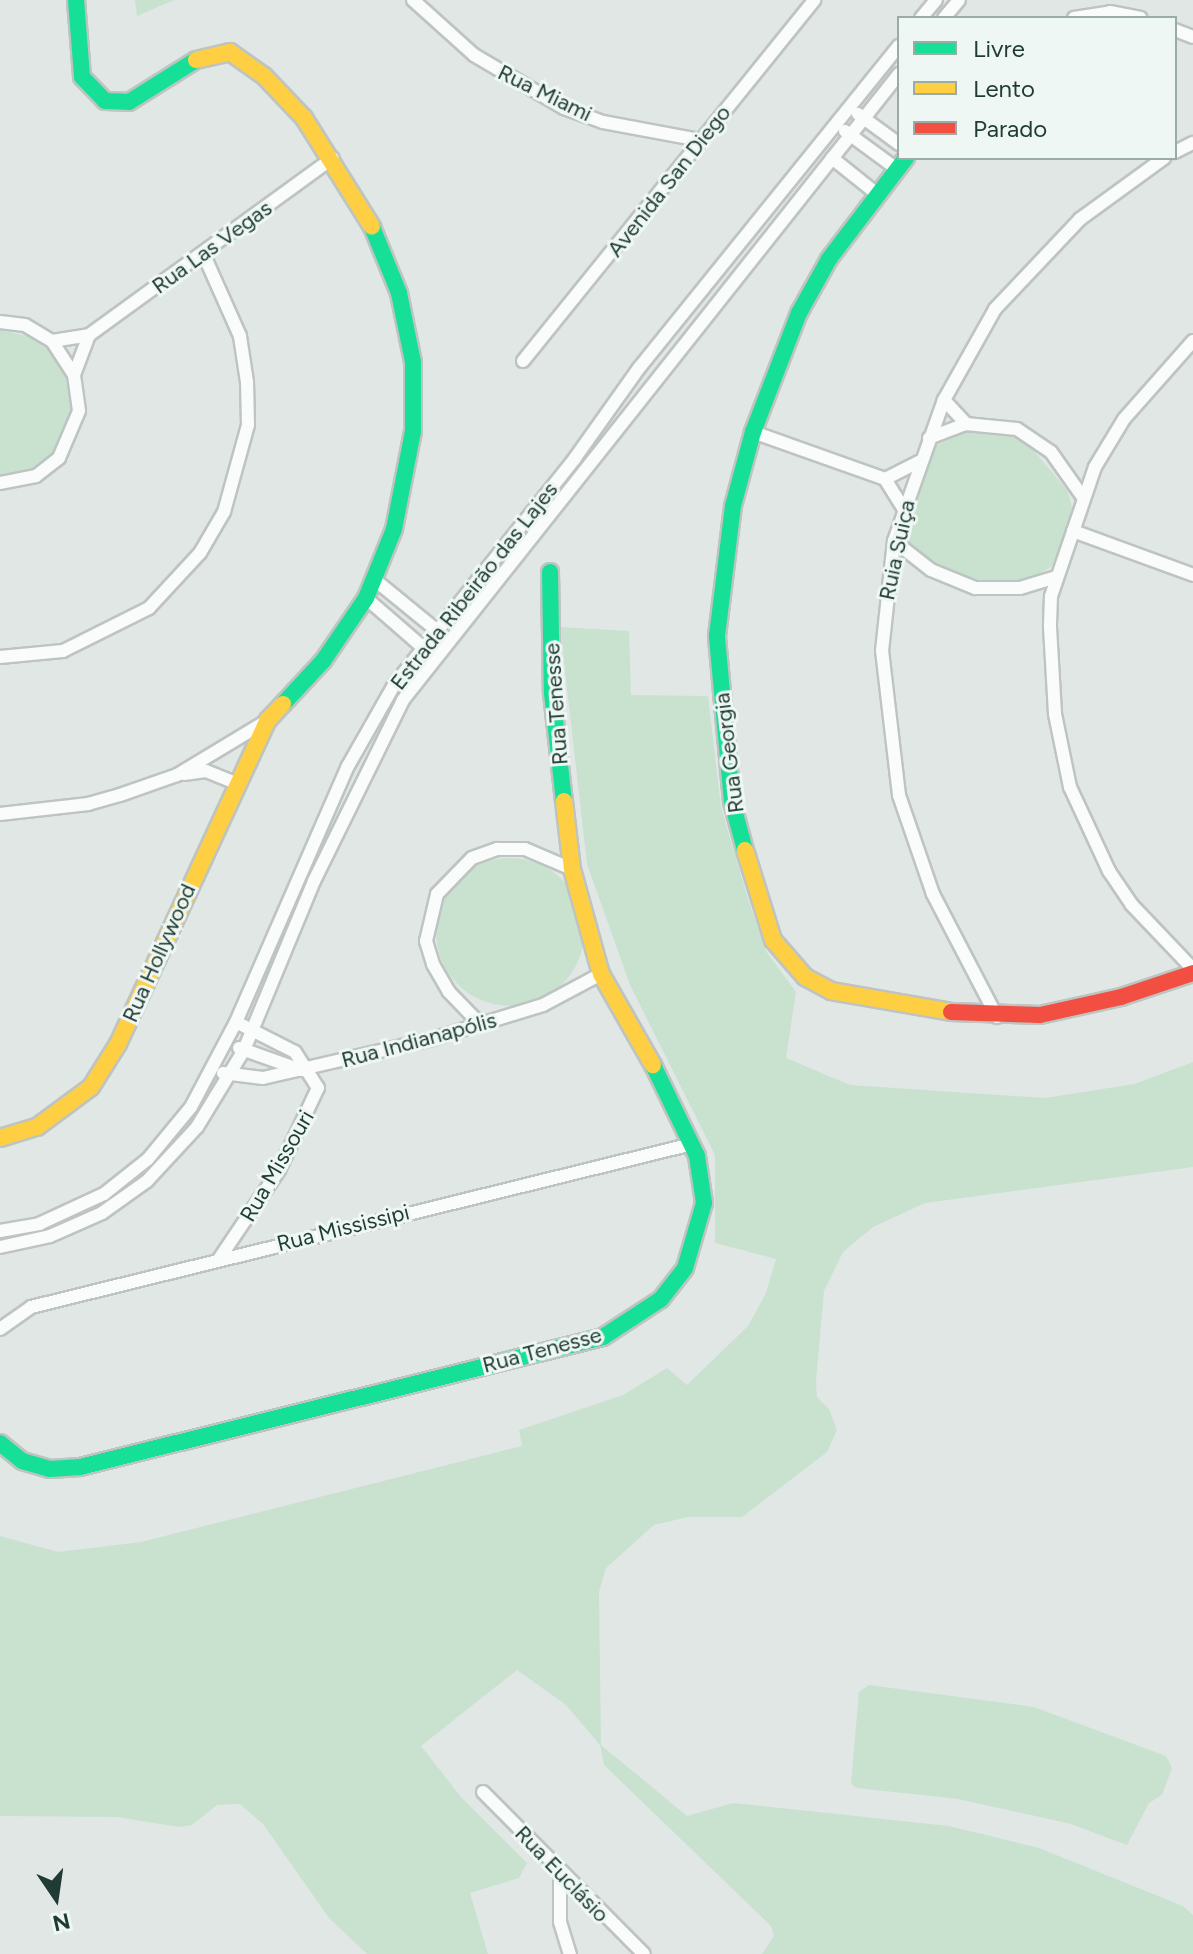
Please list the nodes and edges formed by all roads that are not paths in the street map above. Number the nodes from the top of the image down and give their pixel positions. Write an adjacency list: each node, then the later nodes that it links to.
1 (76, 0): 18 (street, Rua Hollywood)
2 (413, 0): 16 (street, Rua Miami)
3 (814, 0): 16 (street, Avenida San Diego)
4 (936, 0): 6 (street)
5 (959, 0): 7 (street)
6 (923, 16)
7 (946, 16)
8 (1086, 16): 9 (street)
9 (1130, 16)
10 (897, 48): 12 (street, Estrada Ribeirão das Lajes)
11 (897, 76): 13 (street, Estrada Ribeirão das Lajes)
12 (849, 108): 13 (street); 14 (street, Estrada Ribeirão das Lajes)
13 (863, 118): 15 (street, Estrada Ribeirão das Lajes); 17 (street)
14 (836, 124): 15 (street); 20 (street, Estrada Ribeirão das Lajes)
15 (850, 135): 19 (street, Estrada Ribeirão das Lajes); 22 (street)
16 (700, 140): 30 (street, Avenida San Diego)
17 (897, 143)
18 (333, 158): 25 (street, Rua Las Vegas); 46 (street, Rua Hollywood)
19 (832, 158): 23 (street, Estrada Ribeirão das Lajes); 24 (street)
20 (809, 159): 23 (street); 48 (street, Estrada Ribeirão das Lajes)
21 (1161, 160): 32 (street, Ruia Suiça)
22 (901, 164): 24 (street, Rua Georgia)
23 (823, 169): 49 (street, Estrada Ribeirão das Lajes)
24 (877, 194): 34 (street, Rua Georgia)
25 (204, 255): 27 (street, Rua Las Vegas); 51 (street)
26 (0, 322): 28 (street)
27 (89, 335): 28 (street, Rua Las Vegas); 31 (street)
28 (52, 341): 31 (street)
29 (1193, 341): 39 (street)
30 (523, 361)
31 (74, 375): 38 (street)
32 (944, 400): 33 (street); 35 (street, Ruia Suiça)
33 (966, 424): 35 (street); 39 (street)
34 (753, 432): 37 (street); 60 (street, Rua Georgia)
35 (929, 438): 36 (street, Ruia Suiça)
36 (919, 462): 37 (street); 40 (street, Ruia Suiça)
37 (885, 479): 40 (street)
38 (0, 483)
39 (1082, 496): 41 (street)
40 (904, 510): 42 (street, Ruia Suiça)
41 (1073, 531): 44 (street); 45 (street)
42 (894, 541): 45 (street); 60 (street, Ruia Suiça)
43 (550, 572): 57 (street, Rua Tenesse)
44 (1193, 575)
45 (1056, 577): 58 (street)
46 (375, 580): 47 (street, Rua Hollywood); 48 (street)
47 (366, 598): 50 (street); 53 (street, Rua Hollywood)
48 (435, 629): 49 (street); 50 (street, Estrada Ribeirão das Lajes)
49 (449, 640): 52 (street, Estrada Ribeirão das Lajes)
50 (421, 647): 52 (street); 61 (street, Estrada Ribeirão das Lajes)
51 (0, 657)
52 (435, 657): 63 (street, Estrada Ribeirão das Lajes)
53 (268, 720): 54 (street, Rua Hollywood); 55 (street, Rua Hollywood)
54 (177, 775): 55 (street); 56 (street, Rua Hollywood)
55 (236, 783): 69 (street, Rua Hollywood)
56 (0, 814)
57 (572, 869): 59 (street, Rua Tenesse); 62 (street)
58 (1193, 971): 60 (street, Rua Georgia)
59 (601, 974): 62 (street, Rua Indianapólis); 70 (street, Rua Tenesse)
60 (997, 1017)
61 (236, 1022): 63 (street); 64 (street, Estrada Ribeirão das Lajes)
62 (480, 1024): 67 (street, Rua Indianapólis)
63 (253, 1029): 65 (street, Estrada Ribeirão das Lajes); 67 (street)
64 (226, 1043): 65 (street); 66 (street, Estrada Ribeirão das Lajes)
65 (244, 1050): 67 (street); 68 (street, Estrada Ribeirão das Lajes)
66 (214, 1068): 68 (street); 71 (street, Estrada Ribeirão das Lajes)
67 (305, 1069): 68 (street, Rua Indianapólis); 73 (street, Rua Missouri)
68 (229, 1076): 72 (street, Estrada Ribeirão das Lajes)
69 (0, 1138)
70 (692, 1144): 73 (street, Rua Mississipi); 75 (street, Rua Tenesse)
71 (0, 1231)
72 (0, 1247)
73 (219, 1259): 74 (street, Rua Mississipi)
74 (0, 1329)
75 (0, 1443)
76 (483, 1792): 77 (street, Rua Euclásio)
77 (560, 1874): 78 (street); 79 (street, Rua Euclásio)
78 (570, 1954)
79 (644, 1954)

